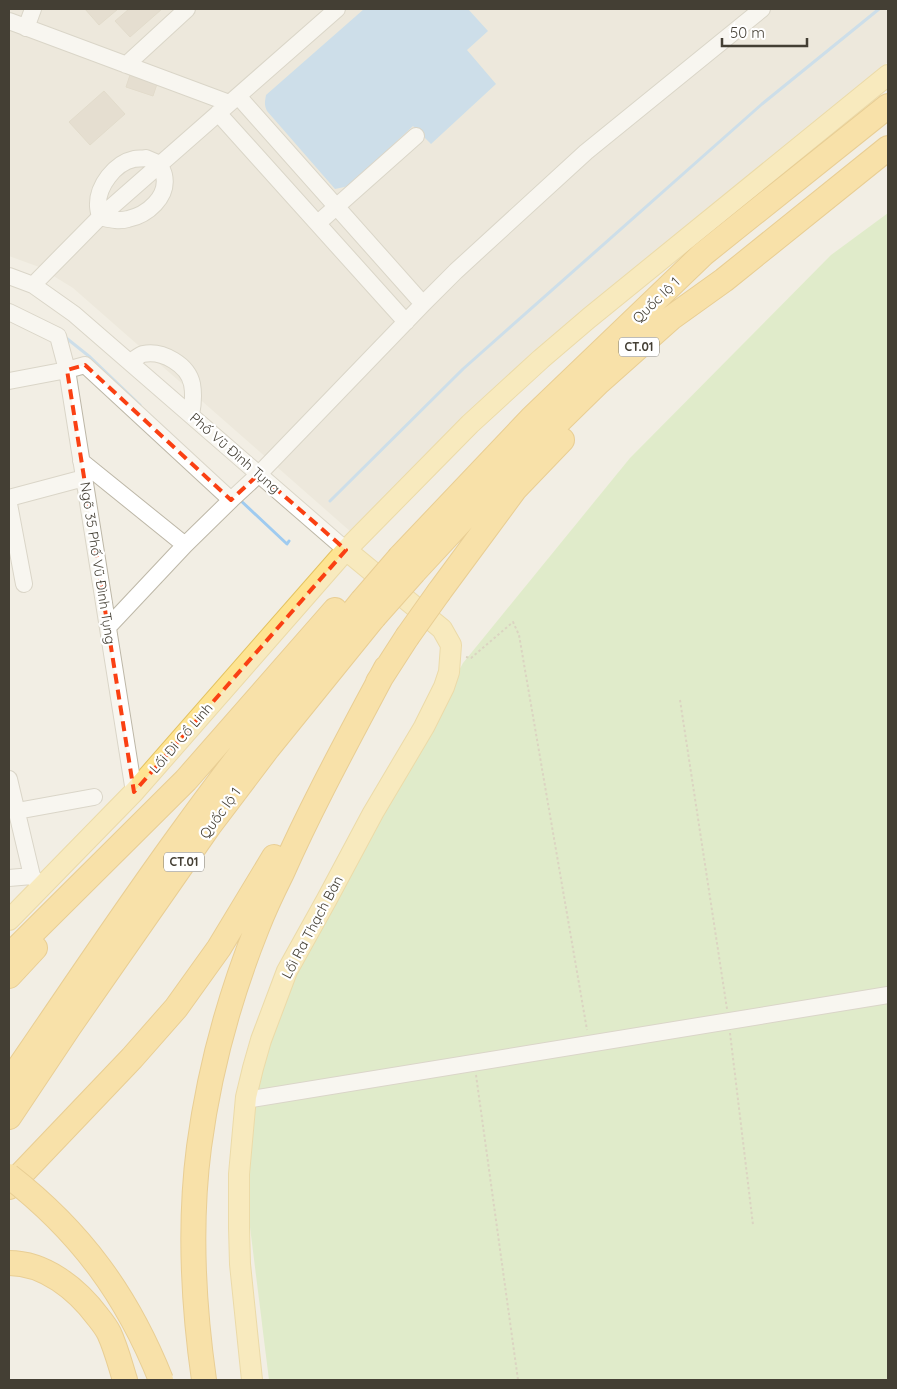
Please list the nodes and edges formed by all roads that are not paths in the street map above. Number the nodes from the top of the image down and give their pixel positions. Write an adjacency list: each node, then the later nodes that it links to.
1 (33, 9): 6 (street)
2 (187, 9): 7 (street)
3 (336, 9): 9 (street)
4 (762, 9): 20 (street)
5 (9, 21): 6 (street)
6 (26, 28): 7 (street)
7 (126, 65): 9 (street)
8 (888, 75): 34 (main road, Lối Đi Cổ Linh)
9 (228, 104): 14 (street); 15 (street); 17 (street)
10 (888, 106): 35 (highway, Quốc lộ 1 / CT.01)
11 (416, 136): 15 (street)
12 (888, 148): 35 (highway, Quốc lộ 1 / CT.01)
13 (888, 158): 40 (highway, bridge)
14 (160, 164): 16 (street); 16 (street); 16 (street)
15 (336, 207): 17 (street); 20 (street)
16 (100, 217): 19 (street)
17 (318, 223): 22 (street)
18 (9, 276): 19 (street, Phố Vũ Đình Tụng)
19 (33, 284): 23 (street, Phố Vũ Đình Tụng)
20 (423, 304): 22 (street)
21 (9, 312): 24 (street, Ngõ 35 Phố Vũ Đình Tụng)
22 (406, 322): 28 (street)
23 (130, 362): 26 (street, Phố Vũ Đình Tụng); 26 (street)
24 (67, 370): 25 (street); 27 (street, Ngõ 35 Phố Vũ Đình Tụng); 31 (street)
25 (9, 381)
26 (192, 415): 28 (street, Phố Vũ Đình Tụng)
27 (81, 461): 29 (street, Ngõ 35 Phố Vũ Đình Tụng); 33 (street)
28 (255, 477): 31 (street); 34 (street, Phố Vũ Đình Tụng)
29 (84, 478): 30 (street); 38 (street, Ngõ 35 Phố Vũ Đình Tụng)
30 (9, 498)
31 (231, 500): 33 (street)
32 (9, 504): 36 (street)
33 (185, 545): 38 (street)
34 (346, 550): 39 (main road, Phố Vũ Đình Tụng); 42 (main road, Lối Đi Cổ Linh)
35 (401, 559): 37 (highway, CT.01, bridge)
36 (24, 584)
37 (362, 603): 45 (highway); 52 (highway, Quốc lộ 1 / CT.01); 54 (highway, Quốc lộ 1 / CT.01)
38 (108, 627): 42 (street, Ngõ 35 Phố Vũ Đình Tụng)
39 (451, 650): 53 (main road, Lối Ra Thạch Bàn)
40 (386, 668): 56 (highway); 60 (highway)
41 (9, 779): 44 (street)
42 (134, 792): 47 (main road, Lối Đi Cổ Linh)
43 (94, 798): 44 (street)
44 (14, 814): 47 (street)
45 (148, 816): 49 (highway); 50 (highway)
46 (9, 878): 47 (street)
47 (37, 881): 48 (main road, Lối Đi Cổ Linh)
48 (9, 920)
49 (9, 956)
50 (9, 976)
51 (888, 995): 53 (street)
52 (9, 1082)
53 (246, 1100): 61 (main road, Lối Ra Thạch Bàn)
54 (9, 1117)
55 (9, 1176): 59 (highway, bridge)
56 (9, 1187)
57 (9, 1263): 58 (highway)
58 (125, 1380)
59 (161, 1380)
60 (204, 1380)
61 (252, 1380)

